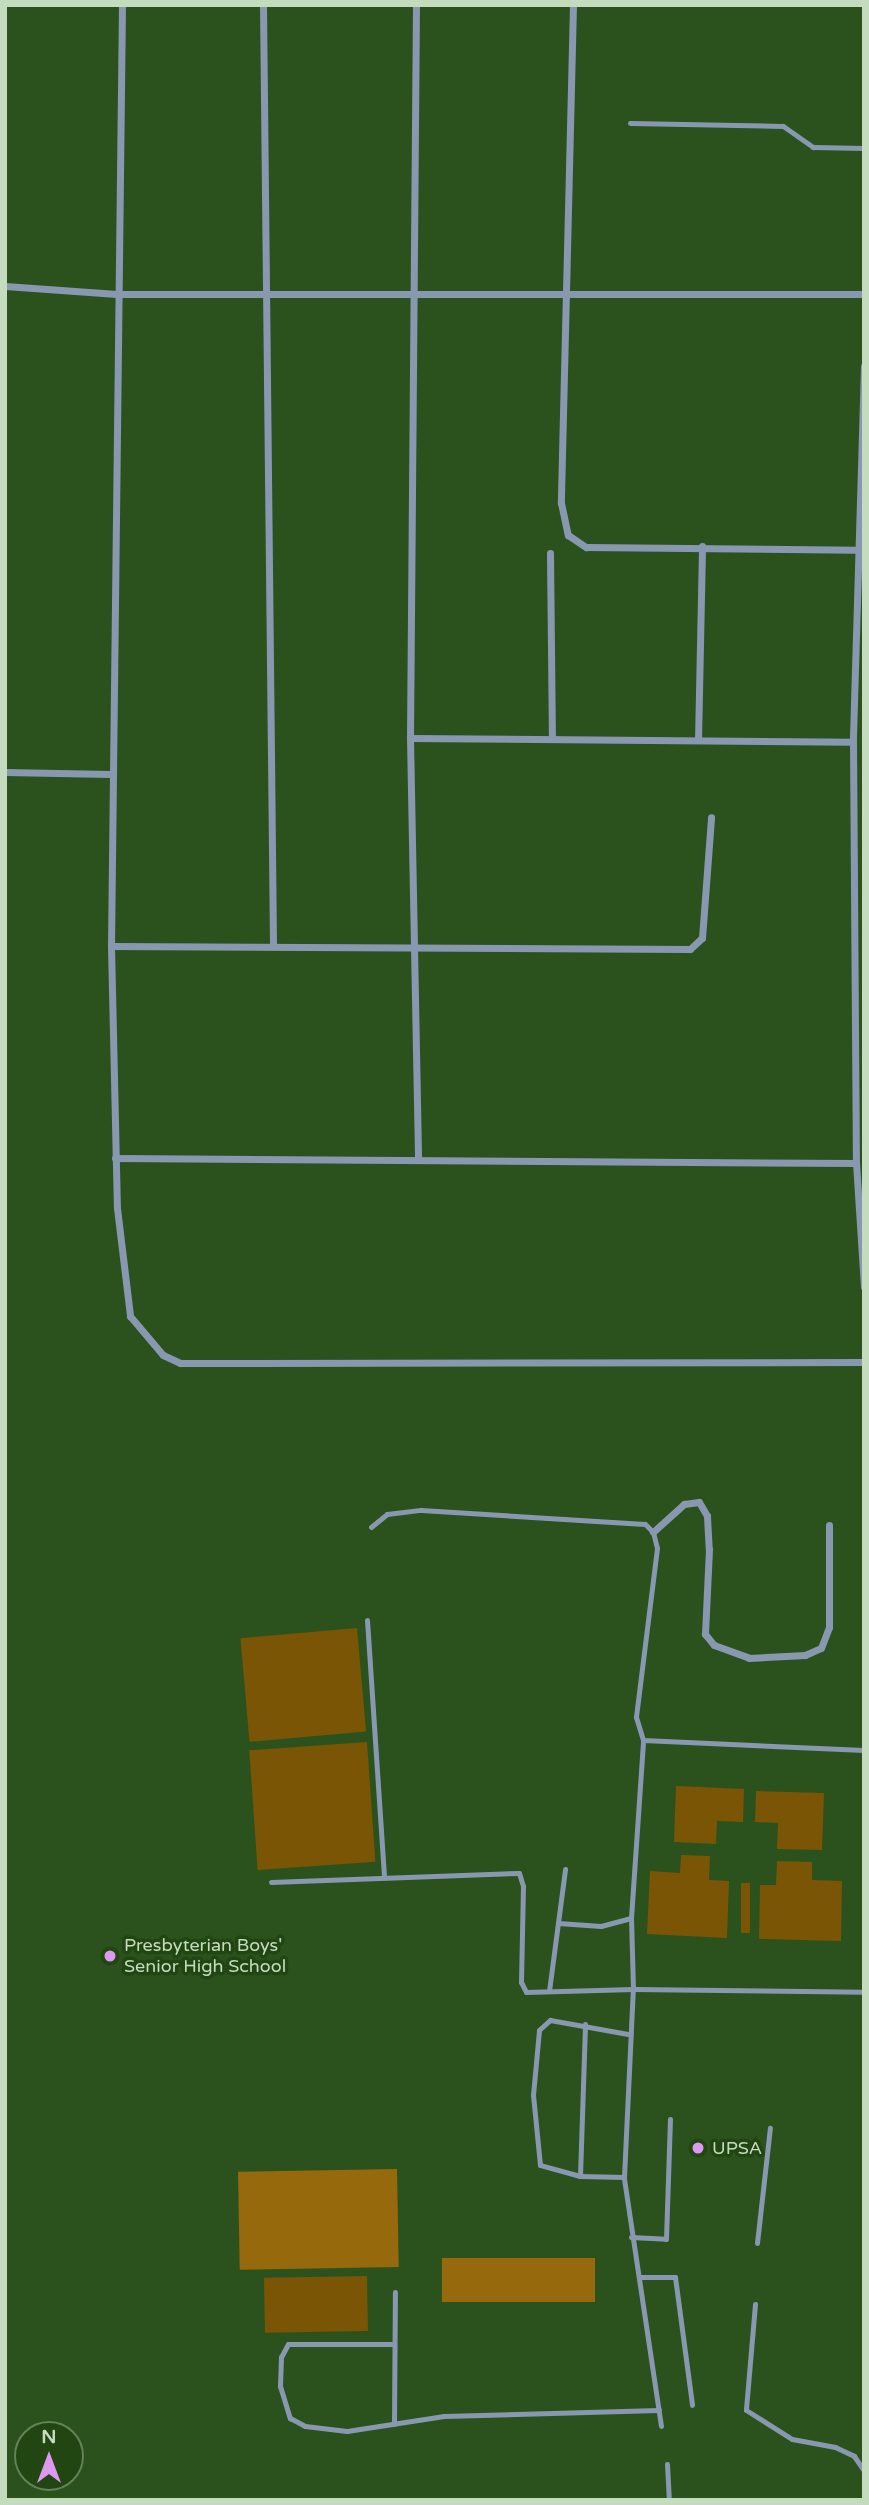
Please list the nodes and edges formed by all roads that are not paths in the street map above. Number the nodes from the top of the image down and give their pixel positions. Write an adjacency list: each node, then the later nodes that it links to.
1 (122, 5): 10 (street)
2 (263, 5): 12 (street)
3 (416, 5): 8 (street)
4 (573, 5): 9 (street)
5 (630, 123): 6 (lane)
6 (864, 148)
7 (5, 286): 10 (street)
8 (411, 292): 9 (street); 12 (street); 17 (street)
9 (570, 292): 11 (street); 14 (street)
10 (117, 294): 12 (street); 22 (street)
11 (864, 294)
12 (265, 295): 24 (street)
13 (864, 366): 15 (street)
14 (702, 546): 15 (street); 19 (street)
15 (856, 550): 20 (street)
16 (550, 553): 18 (street)
17 (410, 738): 18 (street); 26 (street)
18 (552, 739): 19 (street)
19 (698, 740): 20 (street)
20 (853, 742): 29 (street)
21 (5, 772): 22 (street)
22 (110, 774): 25 (street)
23 (711, 817): 26 (street)
24 (273, 945): 25 (street); 26 (street)
25 (111, 946): 27 (street)
26 (416, 948): 28 (street)
27 (115, 1158): 28 (street); 31 (street)
28 (418, 1160): 29 (street)
29 (856, 1163): 30 (street)
30 (864, 1287)
31 (864, 1362)
32 (829, 1525): 34 (street)
33 (371, 1527): 34 (lane)
34 (653, 1532): 36 (lane)
35 (367, 1620): 39 (lane)
36 (643, 1740): 37 (lane); 41 (lane)
37 (864, 1750)
38 (565, 1869): 42 (lane)
39 (384, 1877): 40 (lane); 44 (lane)
40 (271, 1882)
41 (631, 1919): 42 (lane); 43 (lane)
42 (558, 1923): 44 (lane)
43 (633, 1989): 44 (lane); 45 (lane); 47 (lane)
44 (549, 1991)
45 (864, 1992)
46 (585, 2024): 47 (lane); 50 (lane); 50 (lane)
47 (628, 2034): 51 (lane)
48 (670, 2119): 52 (lane)
49 (770, 2128): 53 (lane)
50 (580, 2176): 51 (lane)
51 (624, 2177): 52 (lane)
52 (631, 2237): 54 (lane)
53 (757, 2244)
54 (639, 2277): 58 (lane); 59 (lane)
55 (395, 2291): 57 (lane)
56 (755, 2304): 63 (lane)
57 (394, 2344): 60 (lane); 60 (lane)
58 (692, 2405)
59 (659, 2410): 60 (lane); 61 (lane)
60 (394, 2424)
61 (662, 2426)
62 (667, 2464): 64 (lane)
63 (864, 2471)
64 (669, 2500)

